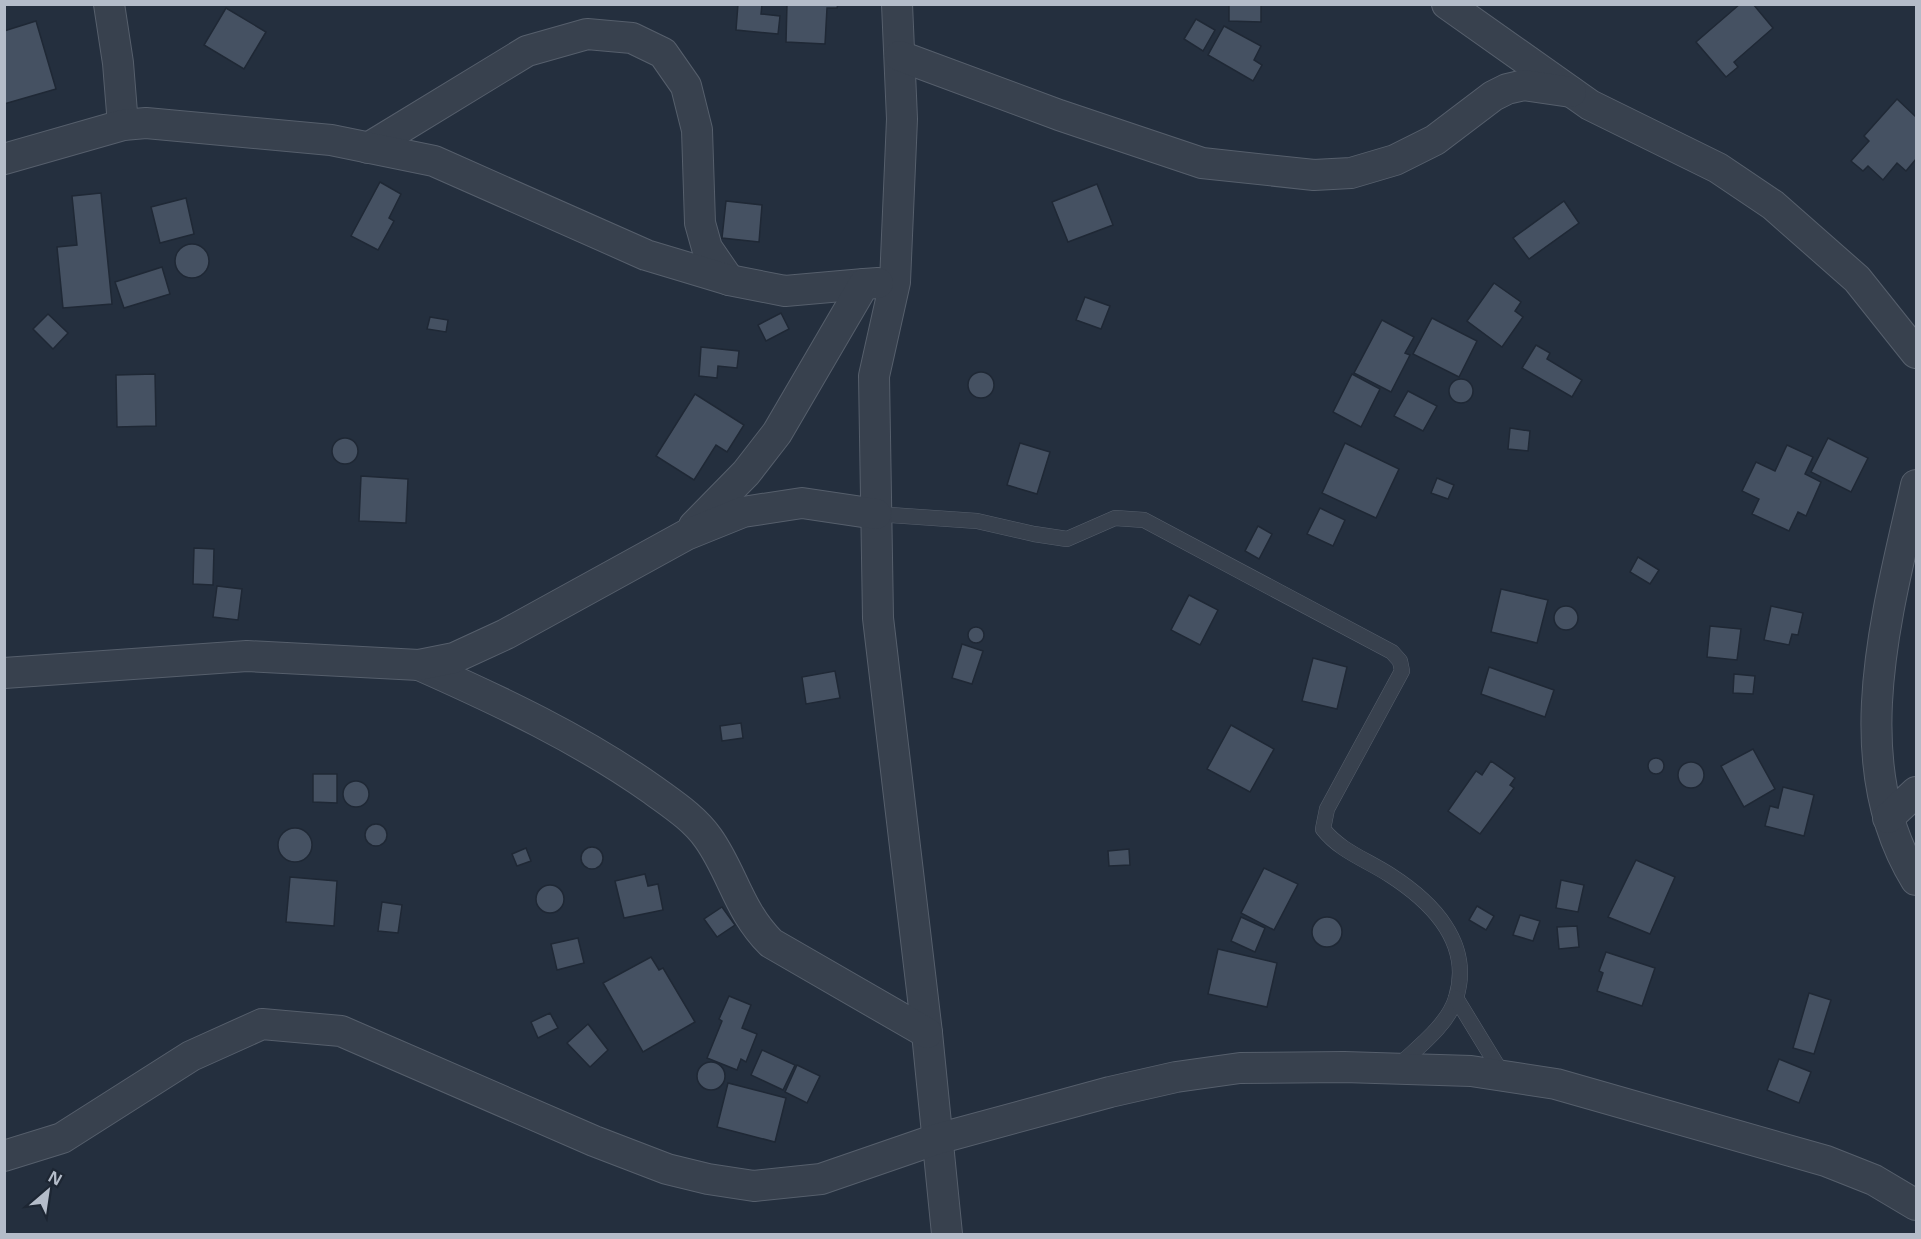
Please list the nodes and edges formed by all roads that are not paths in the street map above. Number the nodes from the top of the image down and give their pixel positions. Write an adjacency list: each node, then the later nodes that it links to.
1 (109, 4): 6 (street)
2 (897, 4): 4 (street)
3 (1447, 4): 5 (street)
4 (900, 56): 5 (street); 10 (street)
5 (1571, 92): 12 (street)
6 (123, 124): 7 (street); 8 (street)
7 (368, 148): 9 (street); 9 (street)
8 (4, 159)
9 (729, 280): 11 (street)
10 (895, 282): 11 (street); 14 (street)
11 (864, 284): 15 (street)
12 (1917, 353)
13 (1917, 485): 19 (street)
14 (876, 514): 15 (street); 21 (lane); 22 (street)
15 (686, 535): 16 (street)
16 (419, 665): 17 (street); 22 (street)
17 (4, 673)
18 (1917, 792): 19 (street)
19 (1888, 818): 20 (street)
20 (1917, 880)
21 (1456, 998): 23 (lane); 24 (lane)
22 (927, 1033): 25 (street)
23 (1395, 1069): 24 (street); 25 (street)
24 (1504, 1076): 27 (street)
25 (937, 1139): 26 (street); 28 (street)
26 (4, 1155)
27 (1917, 1205)
28 (947, 1234)

